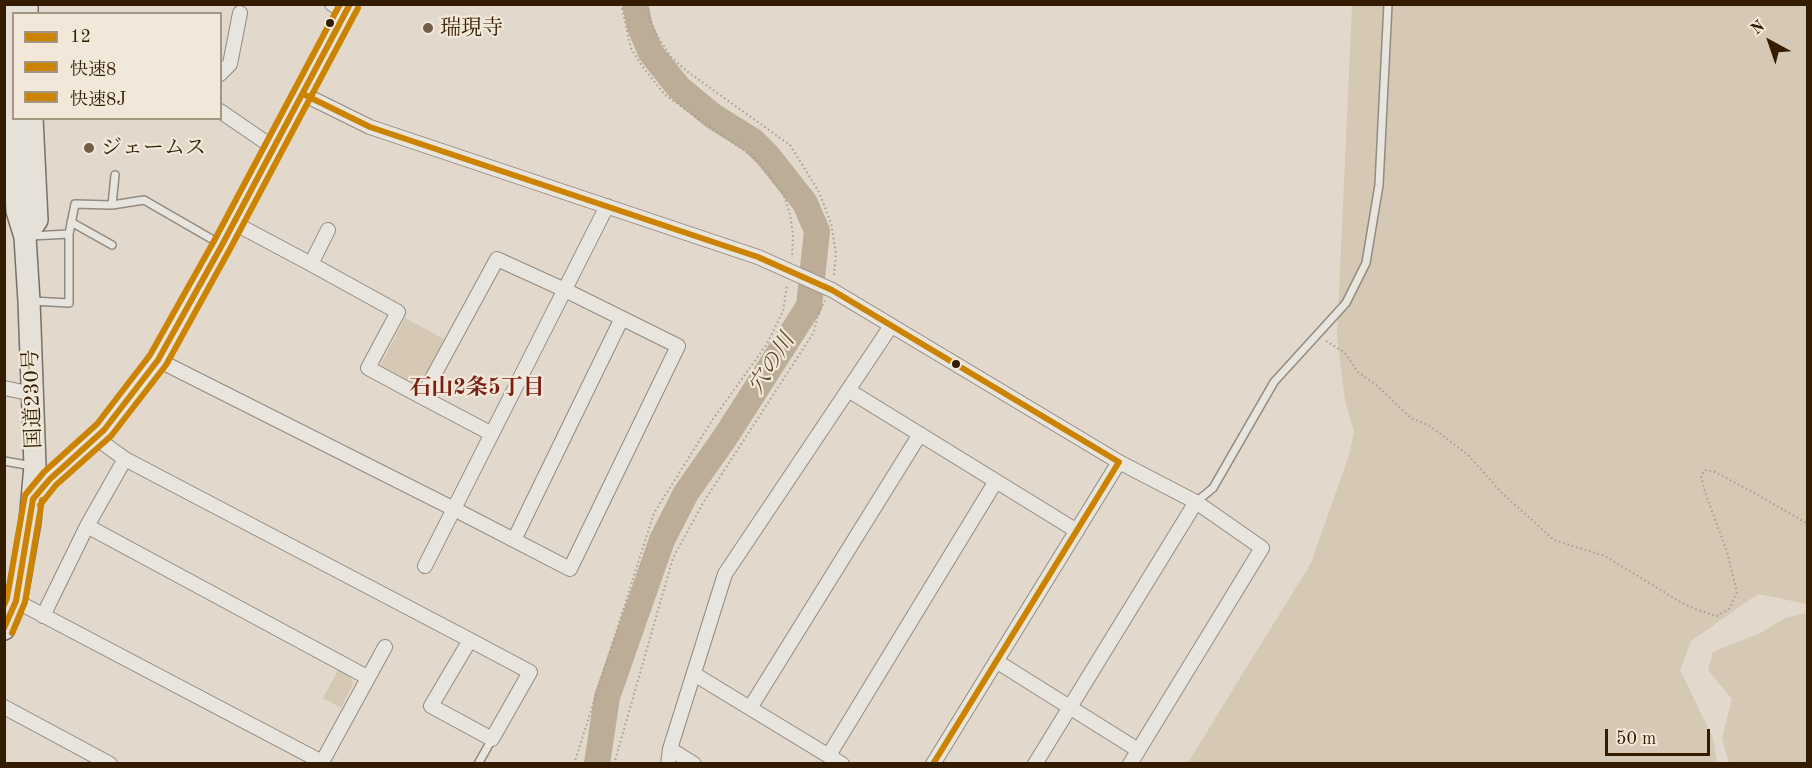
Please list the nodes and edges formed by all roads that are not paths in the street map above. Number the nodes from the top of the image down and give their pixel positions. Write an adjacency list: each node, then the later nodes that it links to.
1 (8, 4): 17 (highway, 国道230号)
2 (1388, 4): 39 (lane)
3 (342, 7): 6 (street)
4 (239, 9): 5 (street)
5 (222, 72)
6 (303, 94): 9 (street); 12 (street)
7 (222, 112): 9 (street)
8 (32, 120): 17 (highway, 国道230号)
9 (274, 148): 14 (street)
10 (115, 175): 11 (lane)
11 (112, 206): 13 (lane); 18 (lane)
12 (607, 206): 21 (street); 24 (street)
13 (72, 222): 16 (lane); 19 (lane)
14 (234, 223): 18 (street); 20 (street)
15 (328, 230): 20 (street)
16 (69, 234): 17 (lane); 22 (lane)
17 (25, 237): 22 (highway, 国道230号)
18 (222, 245): 25 (street)
19 (112, 246)
20 (311, 264): 29 (street)
21 (565, 290): 23 (street); 29 (street); 30 (street)
22 (29, 301): 28 (highway, 国道230号)
23 (622, 318): 43 (street); 43 (street)
24 (891, 326): 27 (street); 35 (street)
25 (158, 360): 32 (street); 40 (street)
26 (5, 390): 28 (street)
27 (848, 390): 31 (street); 51 (street)
28 (33, 394): 36 (highway, 国道230号)
29 (422, 397): 30 (street)
30 (492, 434): 40 (street)
31 (920, 434): 37 (street); 55 (street)
32 (96, 438): 33 (street); 38 (street)
33 (125, 459): 41 (street); 48 (street)
34 (4, 461): 36 (lane)
35 (1119, 462): 39 (street); 42 (street)
36 (35, 466): 38 (highway, 国道230号)
37 (996, 481): 42 (street); 59 (street)
38 (33, 499): 45 (highway, 国道230号)
39 (1196, 502): 53 (street); 57 (street)
40 (454, 509): 43 (street); 44 (street)
41 (87, 526): 46 (street); 52 (street)
42 (1077, 531): 50 (street)
43 (514, 540)
44 (425, 566)
45 (16, 601): 46 (street); 47 (highway, 国道230号)
46 (43, 616): 60 (street)
47 (4, 629)
48 (470, 640): 56 (street); 56 (street)
49 (385, 646): 52 (street)
50 (996, 661): 53 (street); 65 (street)
51 (694, 674): 55 (street); 58 (street)
52 (367, 677): 60 (street)
53 (1070, 706): 57 (street); 66 (street)
54 (4, 707): 61 (street)
55 (750, 708): 59 (street)
56 (492, 739): 62 (lane)
57 (1138, 750): 67 (street)
58 (669, 756): 63 (street)
59 (829, 756): 64 (street)
60 (323, 763)
61 (110, 764)
62 (478, 764)
63 (694, 764)
64 (842, 764)
65 (933, 764)
66 (1035, 764)
67 (1130, 764)

